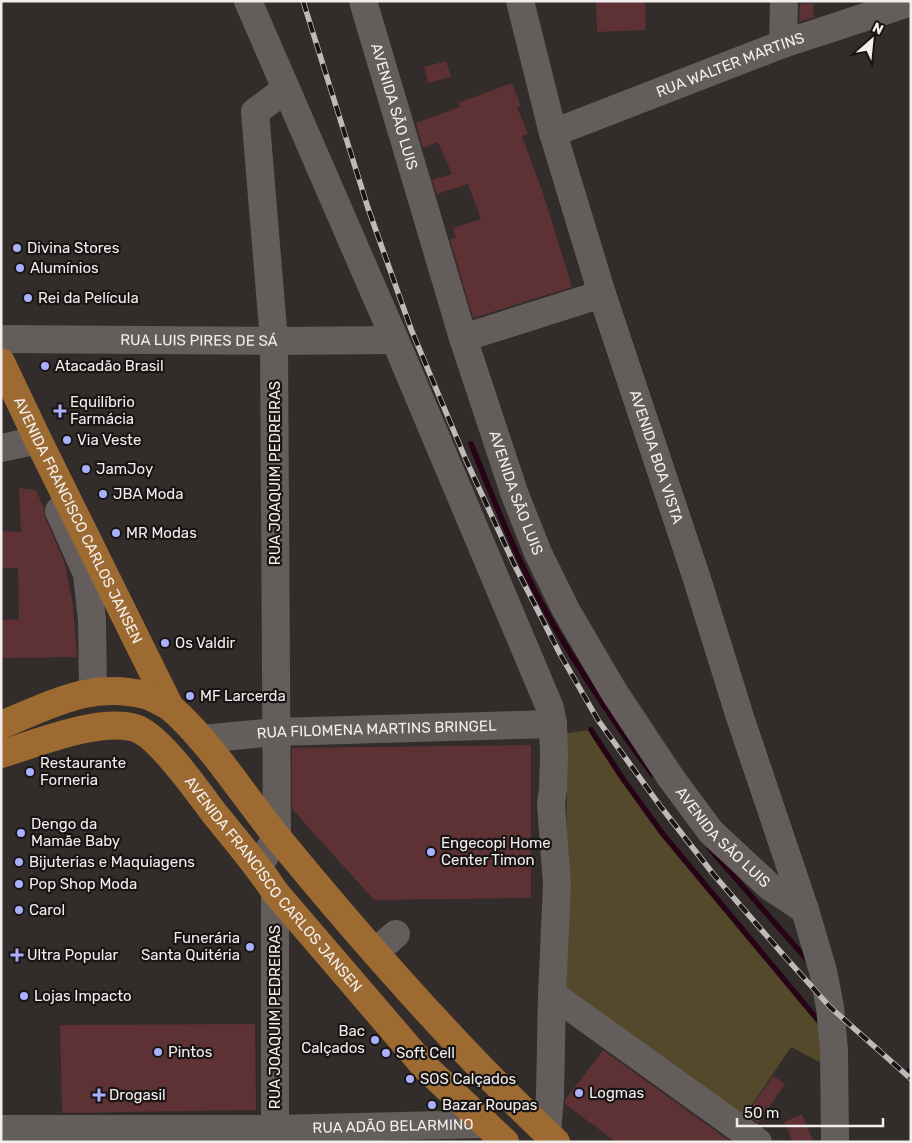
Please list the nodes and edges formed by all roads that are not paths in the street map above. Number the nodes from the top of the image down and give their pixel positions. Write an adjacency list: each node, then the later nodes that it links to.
1 (248, 1): 7 (street)
2 (363, 1): 10 (street, AVENIDA SÃO LUIS)
3 (520, 1): 8 (street, AVENIDA BOA VISTA)
4 (784, 1): 6 (street)
5 (911, 2): 6 (street, RUA WALTER MARTINS)
6 (783, 44): 8 (street, RUA WALTER MARTINS)
7 (286, 89): 12 (street); 13 (street, RUA JOAQUIM PEDREIRAS)
8 (553, 133): 9 (street, AVENIDA BOA VISTA)
9 (602, 294): 10 (street); 27 (street, AVENIDA BOA VISTA)
10 (463, 338): 27 (street, AVENIDA SÃO LUIS)
11 (1, 339): 13 (street, RUA LUIS PIRES DE SÁ)
12 (395, 340): 13 (street, RUA LUIS PIRES DE SÁ); 19 (street)
13 (274, 341): 21 (street, RUA JOAQUIM PEDREIRAS)
14 (1, 362): 15 (main road, AVENIDA FRANCISCO CARLOS JANSEN)
15 (33, 442): 16 (street); 17 (street); 18 (main road, AVENIDA FRANCISCO CARLOS JANSEN)
16 (1, 448)
17 (93, 691): 18 (main road, AVENIDA FRANCISCO CARLOS JANSEN); 20 (main road)
18 (170, 707): 22 (main road, AVENIDA FRANCISCO CARLOS JANSEN)
19 (553, 724): 21 (street, RUA FILOMENA MARTINS BRINGEL); 30 (street)
20 (1, 725)
21 (276, 732): 22 (street, RUA FILOMENA MARTINS BRINGEL); 24 (street, RUA JOAQUIM PEDREIRAS)
22 (202, 738): 24 (main road, AVENIDA FRANCISCO CARLOS JANSEN)
23 (1, 754): 25 (main road, AVENIDA FRANCISCO CARLOS JANSEN)
24 (277, 837): 25 (street); 29 (main road, AVENIDA FRANCISCO CARLOS JANSEN)
25 (258, 867): 26 (main road, AVENIDA FRANCISCO CARLOS JANSEN)
26 (275, 892): 32 (main road, AVENIDA FRANCISCO CARLOS JANSEN); 33 (street, RUA JOAQUIM PEDREIRAS)
27 (805, 910): 36 (street, AVENIDA BOA VISTA)
28 (396, 934): 29 (street)
29 (375, 952): 34 (main road, AVENIDA FRANCISCO CARLOS JANSEN)
30 (552, 994): 34 (street); 35 (street)
31 (1, 1129): 33 (street, RUA ADÃO BELARMINO)
32 (496, 1133): 33 (street, RUA ADÃO BELARMINO)
33 (275, 1135)
34 (552, 1138)
35 (758, 1142)
36 (835, 1142)

